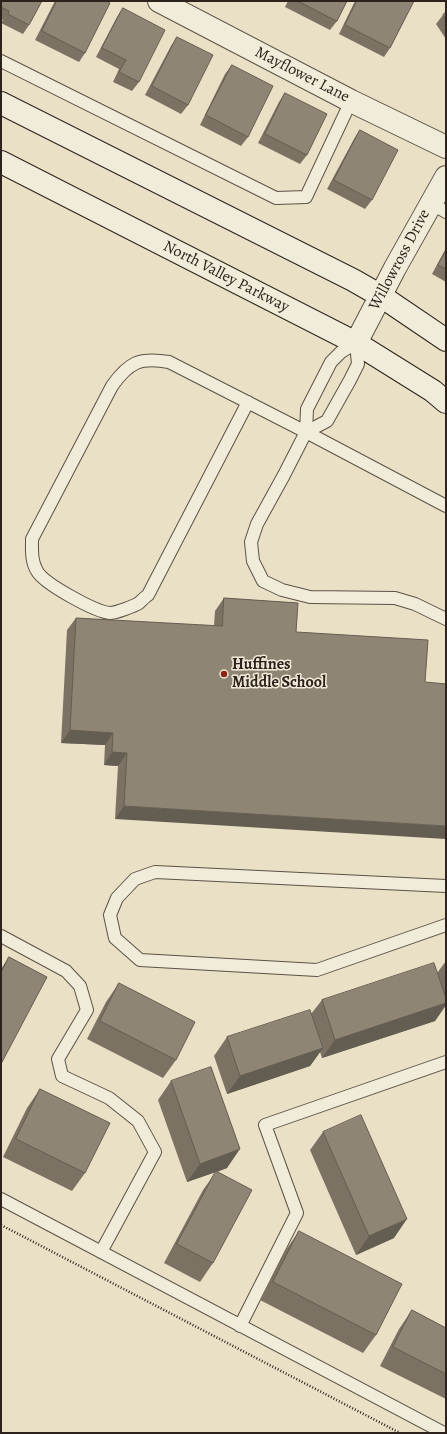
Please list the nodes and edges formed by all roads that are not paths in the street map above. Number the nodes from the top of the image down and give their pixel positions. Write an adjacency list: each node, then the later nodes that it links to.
1 (159, 1): 3 (street, Mayflower Lane)
2 (1, 61): 3 (lane)
3 (351, 101): 5 (street, Mayflower Lane)
4 (1, 102): 9 (street)
5 (446, 147)
6 (1, 162): 11 (street, North Valley Parkway)
7 (446, 177): 8 (street, Willowross Drive)
8 (439, 207): 9 (street, Willowross Drive)
9 (381, 296): 10 (street); 11 (street, Willowross Drive)
10 (446, 340)
11 (356, 343): 13 (street, North Valley Parkway); 14 (lane); 14 (lane)
12 (248, 402): 12 (lane); 14 (lane)
13 (446, 402)
14 (306, 432): 15 (lane); 16 (lane)
15 (446, 506)
16 (446, 619)
17 (446, 886): 18 (lane)
18 (446, 925)
19 (1, 936): 22 (lane)
20 (446, 1062): 23 (lane)
21 (1, 1199): 22 (lane)
22 (101, 1252): 23 (lane)
23 (240, 1326): 24 (lane)
24 (444, 1433)

